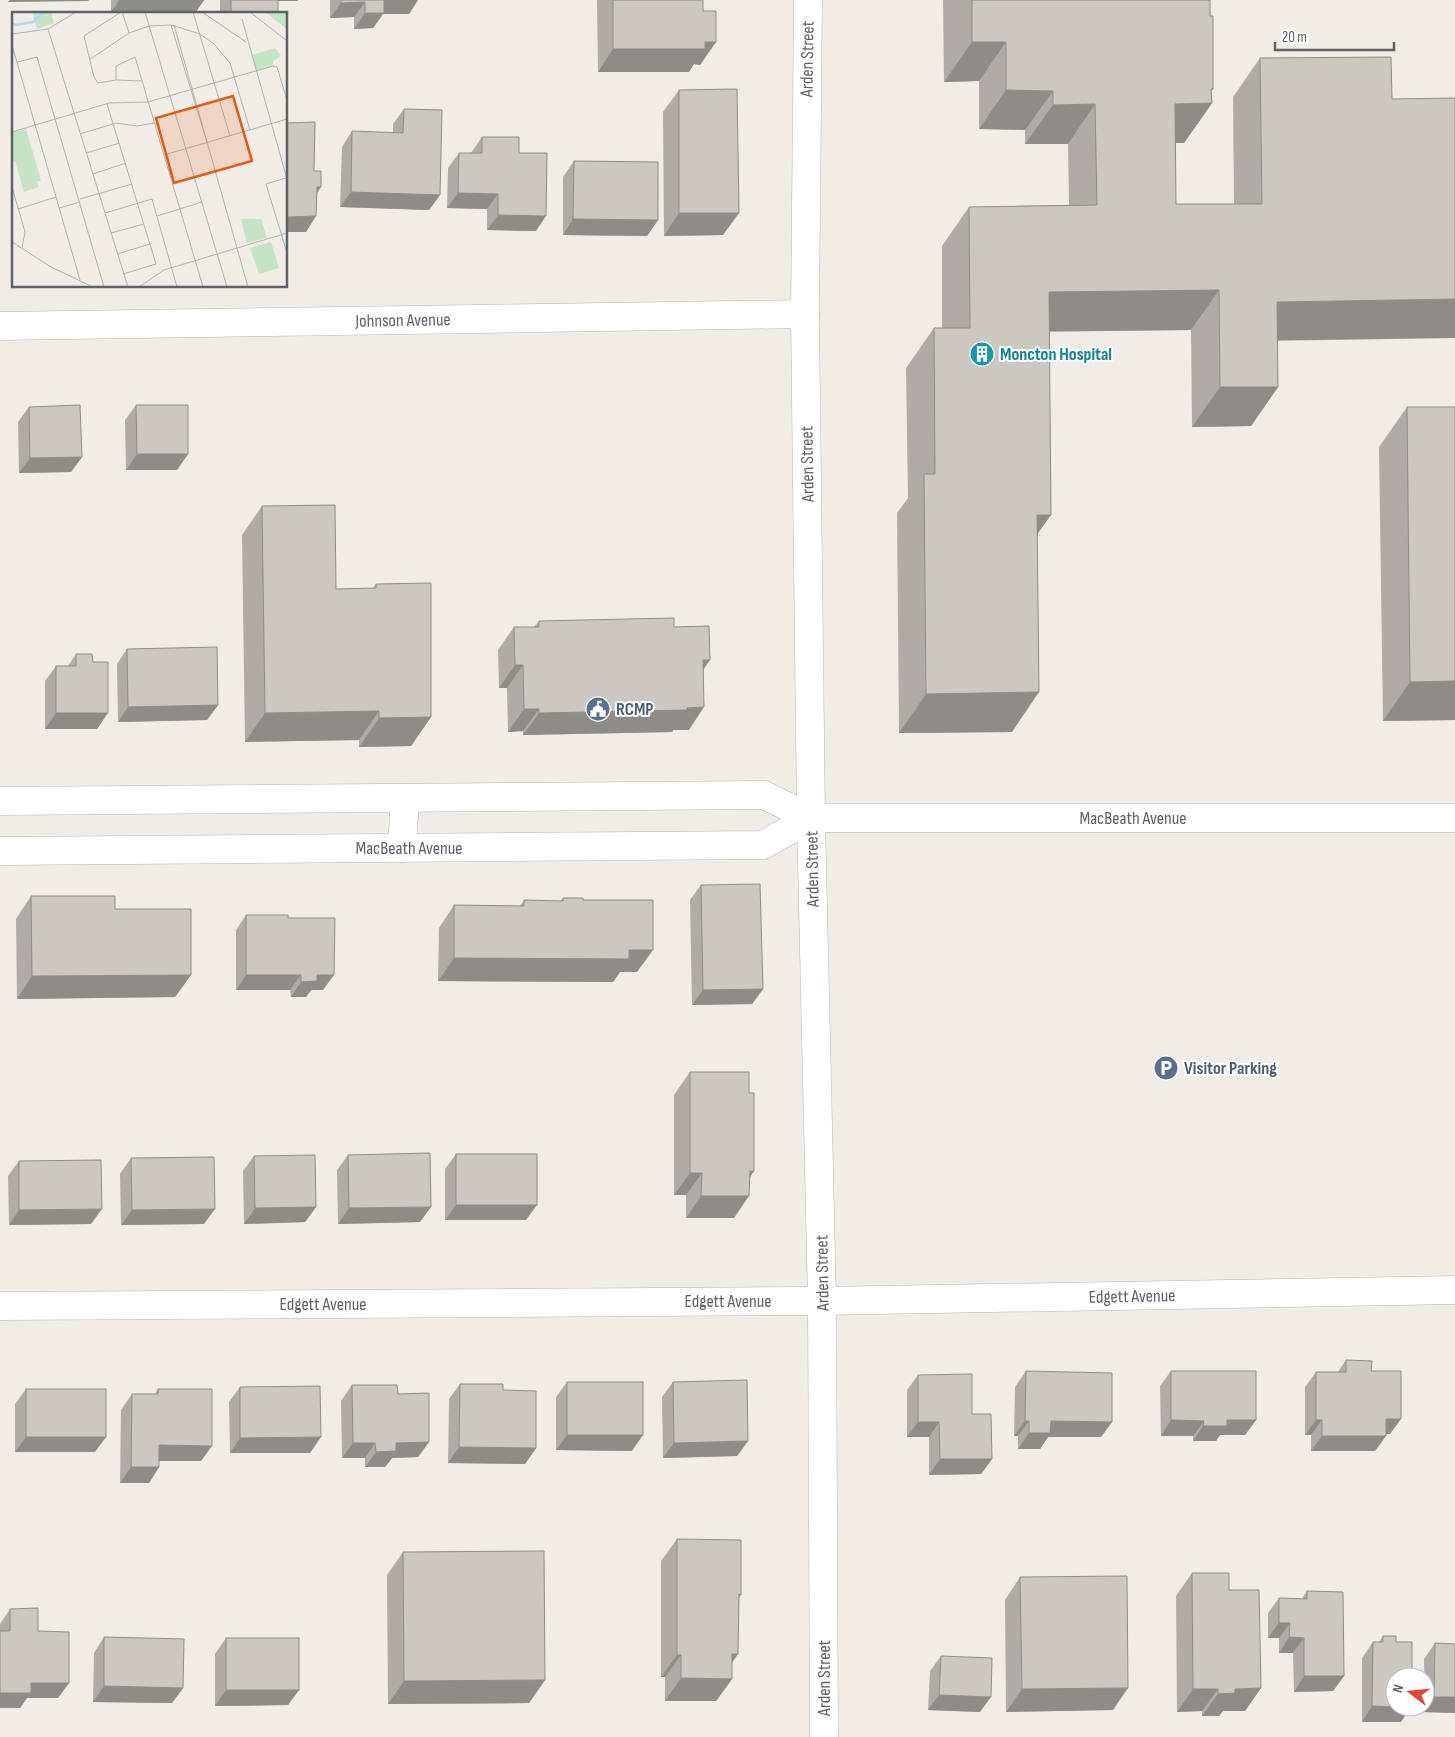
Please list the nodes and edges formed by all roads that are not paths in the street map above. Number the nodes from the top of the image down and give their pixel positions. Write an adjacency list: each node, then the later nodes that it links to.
1 (808, 0): 2 (street, Arden Street)
2 (805, 314): 3 (street, Johnson Avenue); 6 (street, Arden Street)
3 (0, 326)
4 (405, 798): 5 (street, MacBeath Avenue); 6 (street, MacBeath Avenue); 8 (street)
5 (0, 801)
6 (811, 818): 7 (street, MacBeath Avenue); 8 (street, MacBeath Avenue); 11 (street, Arden Street)
7 (1455, 818)
8 (402, 848): 9 (street, MacBeath Avenue)
9 (0, 851)
10 (1455, 1290): 11 (street, Edgett Avenue)
11 (822, 1301): 12 (street, Edgett Avenue); 13 (street, Arden Street)
12 (0, 1306)
13 (824, 1737)

